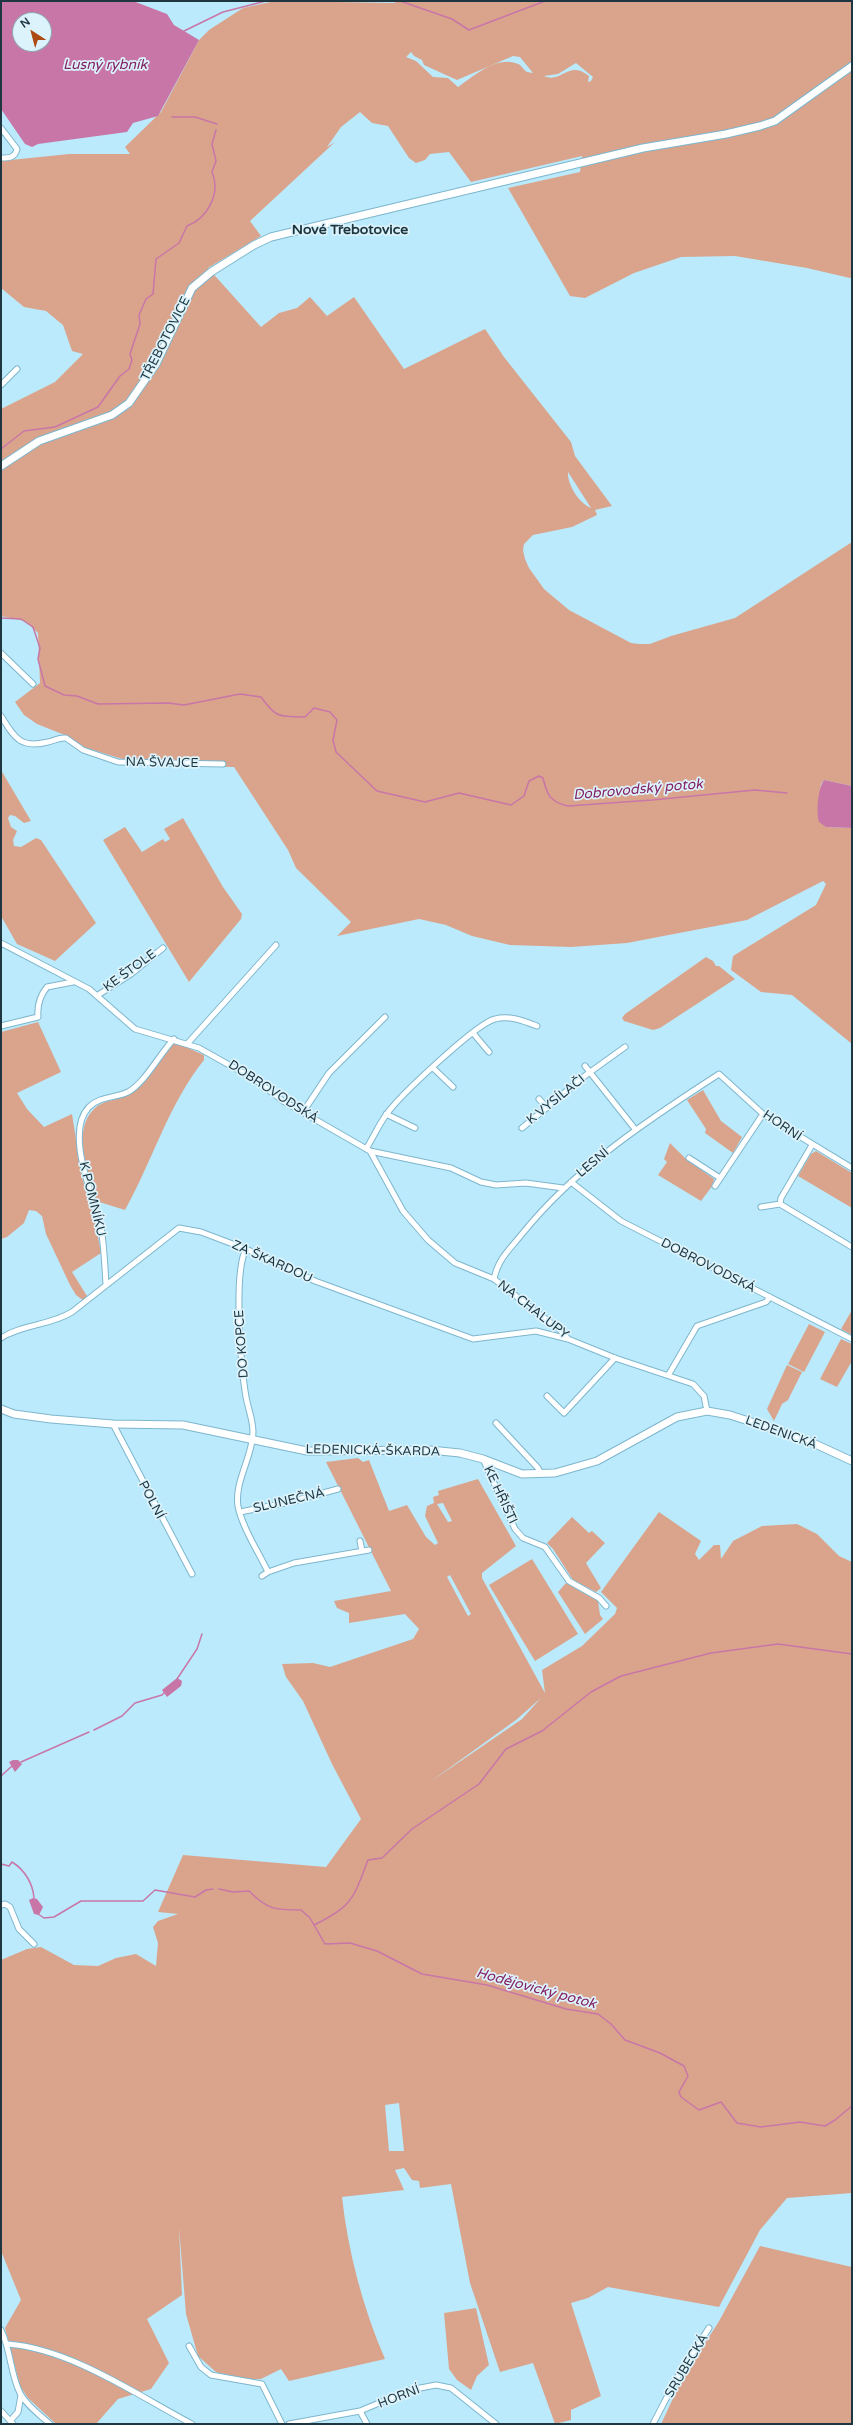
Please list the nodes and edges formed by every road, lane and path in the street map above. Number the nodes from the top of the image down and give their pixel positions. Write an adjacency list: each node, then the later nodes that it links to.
1 (852, 66): 6 (street, TŘEBOTOVICE)
2 (1, 128): 3 (street)
3 (1, 158)
4 (17, 369): 5 (street)
5 (1, 385)
6 (1, 466)
7 (1, 653): 8 (street)
8 (33, 684)
9 (1, 716): 10 (street, NA ŠVAJCE)
10 (223, 764)
11 (1, 943): 14 (street, DOBROVODSKÁ)
12 (276, 945): 21 (street)
13 (162, 948): 15 (street, KE ŠTOLE)
14 (74, 982): 15 (street, DOBROVODSKÁ); 17 (street)
15 (98, 995): 20 (street, DOBROVODSKÁ)
16 (385, 1017): 31 (street)
17 (1, 1026)
18 (537, 1026): 19 (street)
19 (472, 1033): 23 (street); 25 (street)
20 (174, 1039): 21 (street, DOBROVODSKÁ); 50 (street, K POMNÍKU)
21 (188, 1043): 31 (street, DOBROVODSKÁ)
22 (625, 1047): 26 (street, K VYSÍLAČI)
23 (489, 1052)
24 (585, 1066): 26 (street, K VYSÍLAČI)
25 (433, 1068): 28 (street); 32 (street)
26 (590, 1073): 30 (street, K VYSÍLAČI); 36 (street, K VYSÍLAČI)
27 (719, 1074): 33 (street, HORNÍ); 36 (street, LESNÍ)
28 (452, 1087)
29 (539, 1099): 30 (street)
30 (547, 1108): 35 (street, K VYSÍLAČI)
31 (303, 1112): 38 (street, DOBROVODSKÁ)
32 (386, 1114): 34 (street); 38 (street)
33 (764, 1114): 37 (street, HORNÍ); 41 (street)
34 (415, 1128)
35 (522, 1128)
36 (635, 1129): 42 (street, LESNÍ)
37 (812, 1145): 40 (street, HORNÍ); 45 (street)
38 (368, 1150): 44 (street, DOBROVODSKÁ); 49 (street, NA CHALUPY)
39 (689, 1158): 41 (street)
40 (852, 1168)
41 (720, 1178): 43 (street)
42 (571, 1182): 44 (street, LESNÍ); 51 (street, DOBROVODSKÁ)
43 (715, 1186)
44 (563, 1188): 49 (street, LESNÍ)
45 (780, 1204): 46 (street); 47 (street)
46 (761, 1207)
47 (852, 1247)
48 (246, 1249): 50 (street, ZA ŠKARDOU); 53 (street, ZA ŠKARDOU); 62 (street, DO KOPCE)
49 (494, 1279): 53 (street, NA CHALUPY)
50 (106, 1285): 52 (street, ZA ŠKARDOU)
51 (770, 1297): 54 (street, DOBROVODSKÁ); 56 (street)
52 (1, 1338)
53 (568, 1339): 55 (street, NA CHALUPY)
54 (852, 1339)
55 (614, 1358): 56 (street, NA CHALUPY); 57 (street)
56 (669, 1374): 59 (street, NA CHALUPY)
57 (546, 1396)
58 (1, 1408): 61 (street, LEDENICKÁ-ŠKARDA)
59 (707, 1410): 64 (street, LEDENICKÁ); 65 (street, LEDENICKÁ-ŠKARDA)
60 (496, 1423): 65 (street)
61 (113, 1424): 62 (street, LEDENICKÁ-ŠKARDA); 72 (street, POLNÍ)
62 (253, 1440): 63 (street, LEDENICKÁ-ŠKARDA); 67 (street, SLUNEČNÁ)
63 (483, 1459): 65 (street, LEDENICKÁ-ŠKARDA); 74 (street, KE HŘIŠTI)
64 (852, 1461)
65 (541, 1474)
66 (338, 1489): 67 (street, SLUNEČNÁ)
67 (240, 1512): 71 (street, SLUNEČNÁ)
68 (360, 1541): 70 (street)
69 (369, 1550): 70 (street)
70 (362, 1551): 71 (street)
71 (268, 1572): 73 (street)
72 (192, 1574)
73 (262, 1576)
74 (606, 1606)
75 (1, 1905): 76 (street)
76 (34, 1944)
77 (709, 2328): 92 (street, SRUBECKÁ)
78 (1, 2330): 79 (street)
79 (8, 2344): 81 (street); 87 (street)
80 (190, 2346): 88 (street)
81 (21, 2394): 85 (street); 86 (street)
82 (1, 2408): 84 (street)
83 (360, 2411): 89 (street, HORNÍ); 90 (street); 91 (street, HORNÍ)
84 (2, 2413): 85 (street)
85 (12, 2422)
86 (50, 2424)
87 (192, 2424)
88 (282, 2424)
89 (290, 2424)
90 (367, 2424)
91 (496, 2424)
92 (653, 2424)

